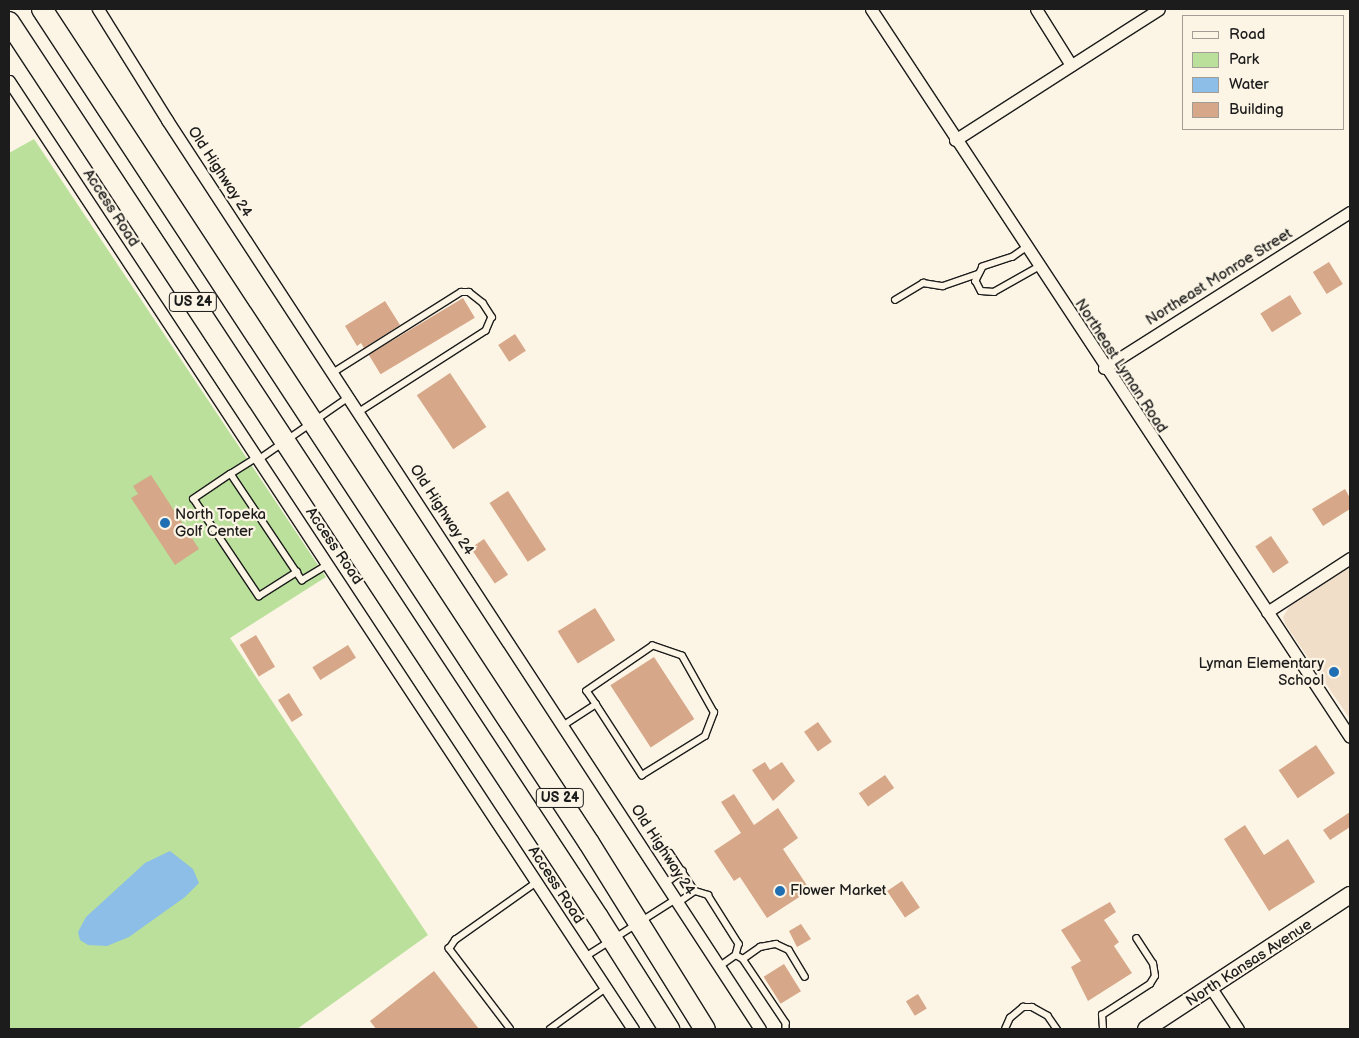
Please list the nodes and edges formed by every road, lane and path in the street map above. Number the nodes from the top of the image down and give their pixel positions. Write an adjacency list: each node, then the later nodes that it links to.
1 (42, 9): 19 (highway, US 24)
2 (98, 9): 16 (street, Old Highway 24)
3 (871, 9): 9 (street, Northeast Lyman Road)
4 (1036, 9): 7 (street)
5 (1159, 9): 7 (street)
6 (9, 22): 20 (highway, US 24)
7 (1071, 65): 9 (street)
8 (9, 81): 21 (street, Access Road)
9 (955, 140): 11 (street, Northeast Lyman Road)
10 (1350, 212): 15 (street, Northeast Monroe Street)
11 (1026, 248): 12 (street, Northeast Lyman Road); 13 (lane)
12 (1038, 267): 13 (lane); 15 (street, Northeast Lyman Road)
13 (978, 274): 14 (lane)
14 (895, 300)
15 (1104, 368): 26 (street, Northeast Lyman Road)
16 (334, 372): 17 (street, Old Highway 24); 18 (lane)
17 (350, 396): 18 (street, Old Highway 24); 19 (lane)
18 (360, 412): 28 (street, Old Highway 24)
19 (314, 421): 20 (lane); 37 (highway, US 24)
20 (285, 441): 21 (lane); 39 (highway, US 24)
21 (257, 459): 22 (lane); 24 (street, Access Road)
22 (232, 474): 25 (lane); 25 (lane)
23 (1350, 558): 26 (street)
24 (329, 564): 25 (lane); 32 (street, Access Road)
25 (297, 572)
26 (1267, 612): 29 (street, Northeast Lyman Road)
27 (596, 704): 27 (lane); 28 (lane)
28 (564, 725): 33 (street, Old Highway 24)
29 (1350, 738)
30 (670, 853): 31 (lane)
31 (682, 871): 33 (lane); 34 (lane)
32 (537, 882): 41 (street, Access Road); 47 (lane)
33 (666, 882): 36 (street, Old Highway 24)
34 (696, 891): 36 (lane); 40 (lane)
35 (1350, 895): 46 (main road, North Kansas Avenue)
36 (678, 900): 37 (lane); 43 (street, Old Highway 24)
37 (639, 922): 39 (lane); 51 (highway, US 24)
38 (1137, 939): 56 (lane)
39 (612, 940): 41 (lane); 50 (highway, US 24)
40 (736, 955): 42 (lane); 43 (lane)
41 (585, 957): 45 (street, Access Road)
42 (743, 959): 44 (lane); 53 (lane)
43 (720, 966): 52 (street, Old Highway 24)
44 (805, 977)
45 (606, 988): 48 (lane); 49 (street, Access Road)
46 (1211, 988): 57 (main road, North Kansas Avenue); 58 (street)
47 (510, 1029)
48 (550, 1029)
49 (633, 1029)
50 (668, 1029)
51 (705, 1029)
52 (760, 1029)
53 (786, 1029)
54 (1005, 1029): 55 (lane)
55 (1057, 1029)
56 (1103, 1029)
57 (1146, 1029)
58 (1238, 1029)

